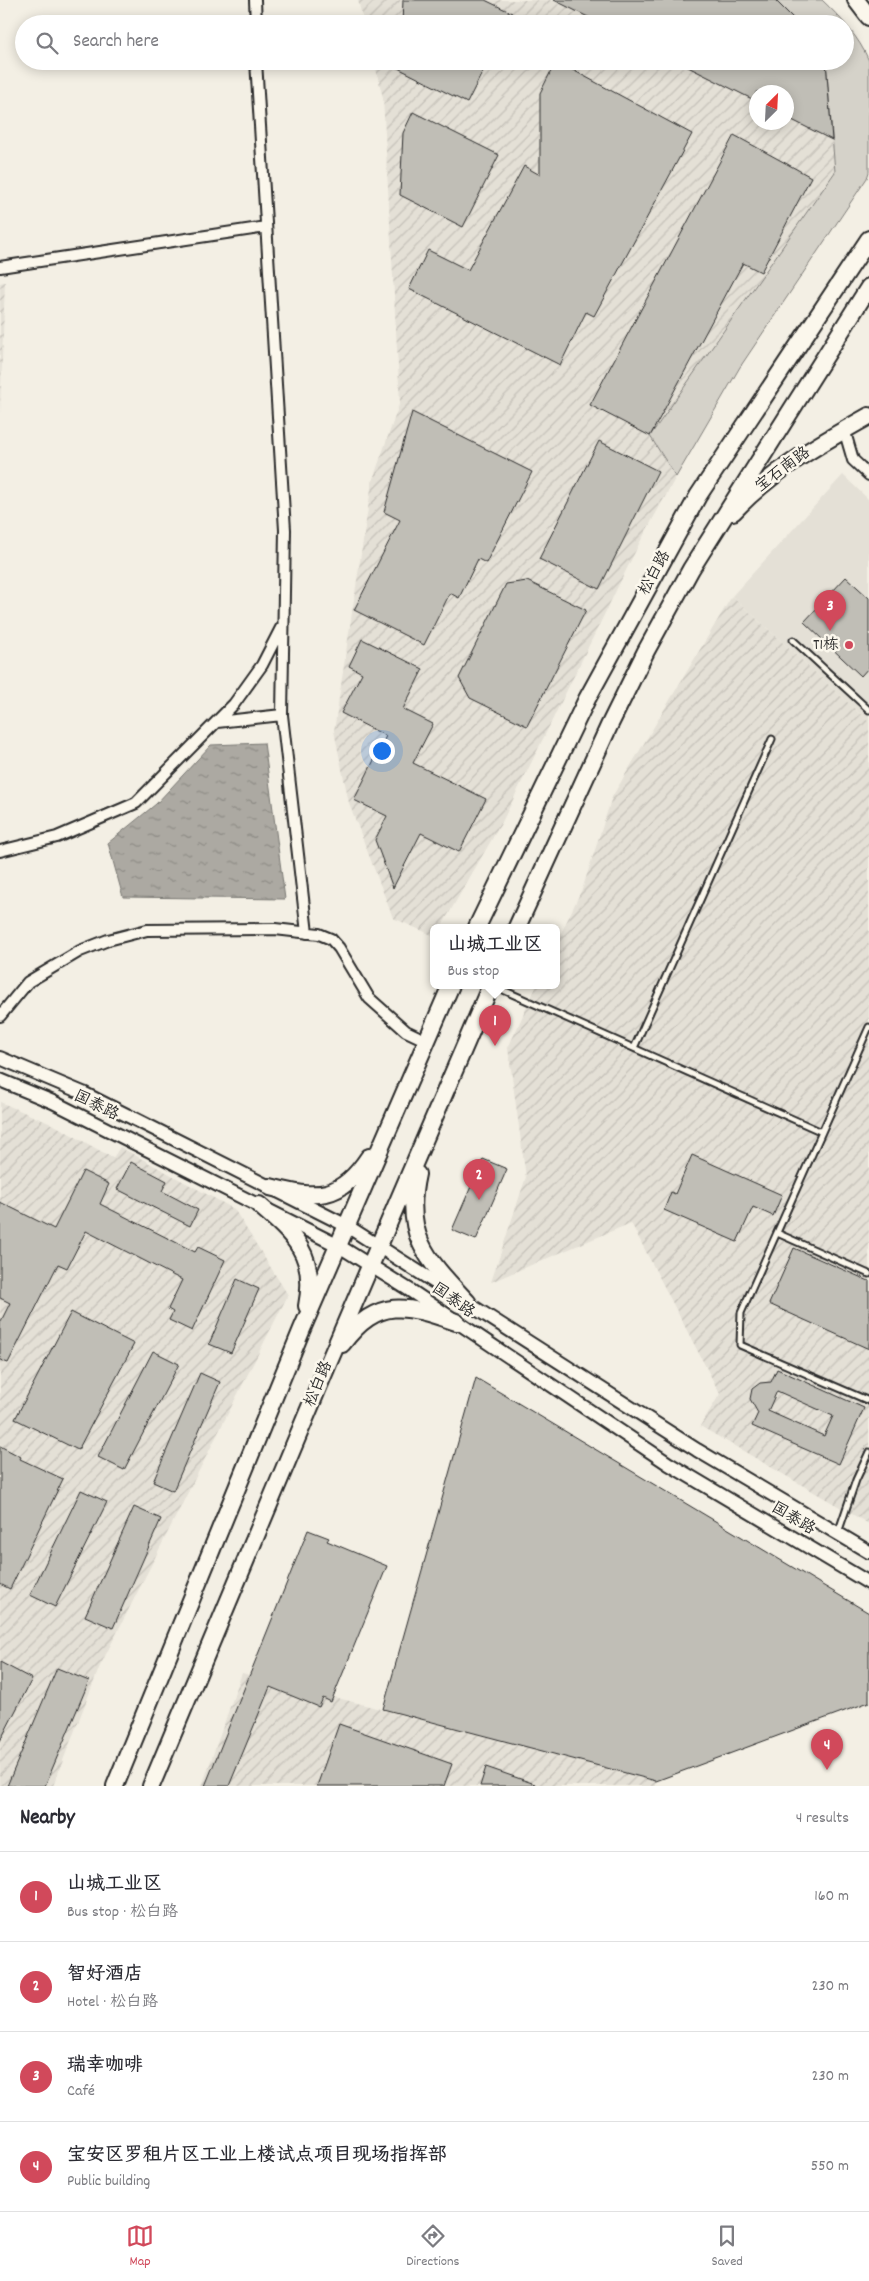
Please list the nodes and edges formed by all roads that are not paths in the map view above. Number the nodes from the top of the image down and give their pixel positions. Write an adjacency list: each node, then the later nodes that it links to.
1 (255, 0): 3 (street)
2 (856, 0): 4 (main road)
3 (256, 15)
4 (869, 17)
5 (257, 70): 6 (street)
6 (266, 228): 9 (street); 15 (street)
7 (869, 228): 8 (main road, 松白路)
8 (865, 244): 22 (main road, 松白路)
9 (0, 267)
10 (869, 287): 14 (main road)
11 (869, 416): 12 (main road, 宝石南路)
12 (844, 430): 13 (street); 14 (main road, 宝石南路)
13 (869, 475)
14 (709, 538): 23 (main road, 松白路)
15 (284, 621): 18 (street); 19 (street)
16 (794, 640): 17 (lane)
17 (869, 710)
18 (282, 715): 19 (street); 24 (street)
19 (217, 722): 21 (street)
20 (772, 739): 31 (lane)
21 (0, 851)
22 (479, 924)
23 (518, 924)
24 (307, 933): 28 (street); 30 (street)
25 (449, 989): 30 (main road)
26 (490, 989): 36 (main road, 松白路)
27 (501, 989): 31 (lane)
28 (0, 1016)
29 (869, 1027): 35 (lane)
30 (425, 1040): 34 (main road)
31 (634, 1048): 35 (lane)
32 (0, 1058): 37 (street, 国泰路)
33 (0, 1080): 38 (street, 国泰路)
34 (395, 1112): 37 (main road); 39 (main road)
35 (822, 1132): 40 (lane)
36 (424, 1141): 41 (main road, 松白路); 45 (main road)
37 (270, 1187): 39 (street, 国泰路)
38 (259, 1205): 42 (street, 国泰路); 47 (main road)
39 (347, 1226): 41 (street, 国泰路); 42 (main road)
40 (777, 1233): 44 (lane); 49 (lane)
41 (380, 1245): 43 (main road, 松白路); 45 (street, 国泰路)
42 (339, 1246): 43 (street, 国泰路); 47 (main road)
43 (371, 1265): 46 (street, 国泰路); 48 (main road, 松白路)
44 (869, 1274)
45 (468, 1303): 51 (street, 国泰路)
46 (456, 1322): 48 (main road); 53 (street, 国泰路)
47 (302, 1330): 54 (main road)
48 (328, 1364): 55 (main road, 松白路)
49 (869, 1401)
50 (869, 1452): 51 (lane)
51 (838, 1534): 52 (street, 国泰路)
52 (869, 1552)
53 (869, 1583)
54 (115, 1786)
55 (151, 1786)

